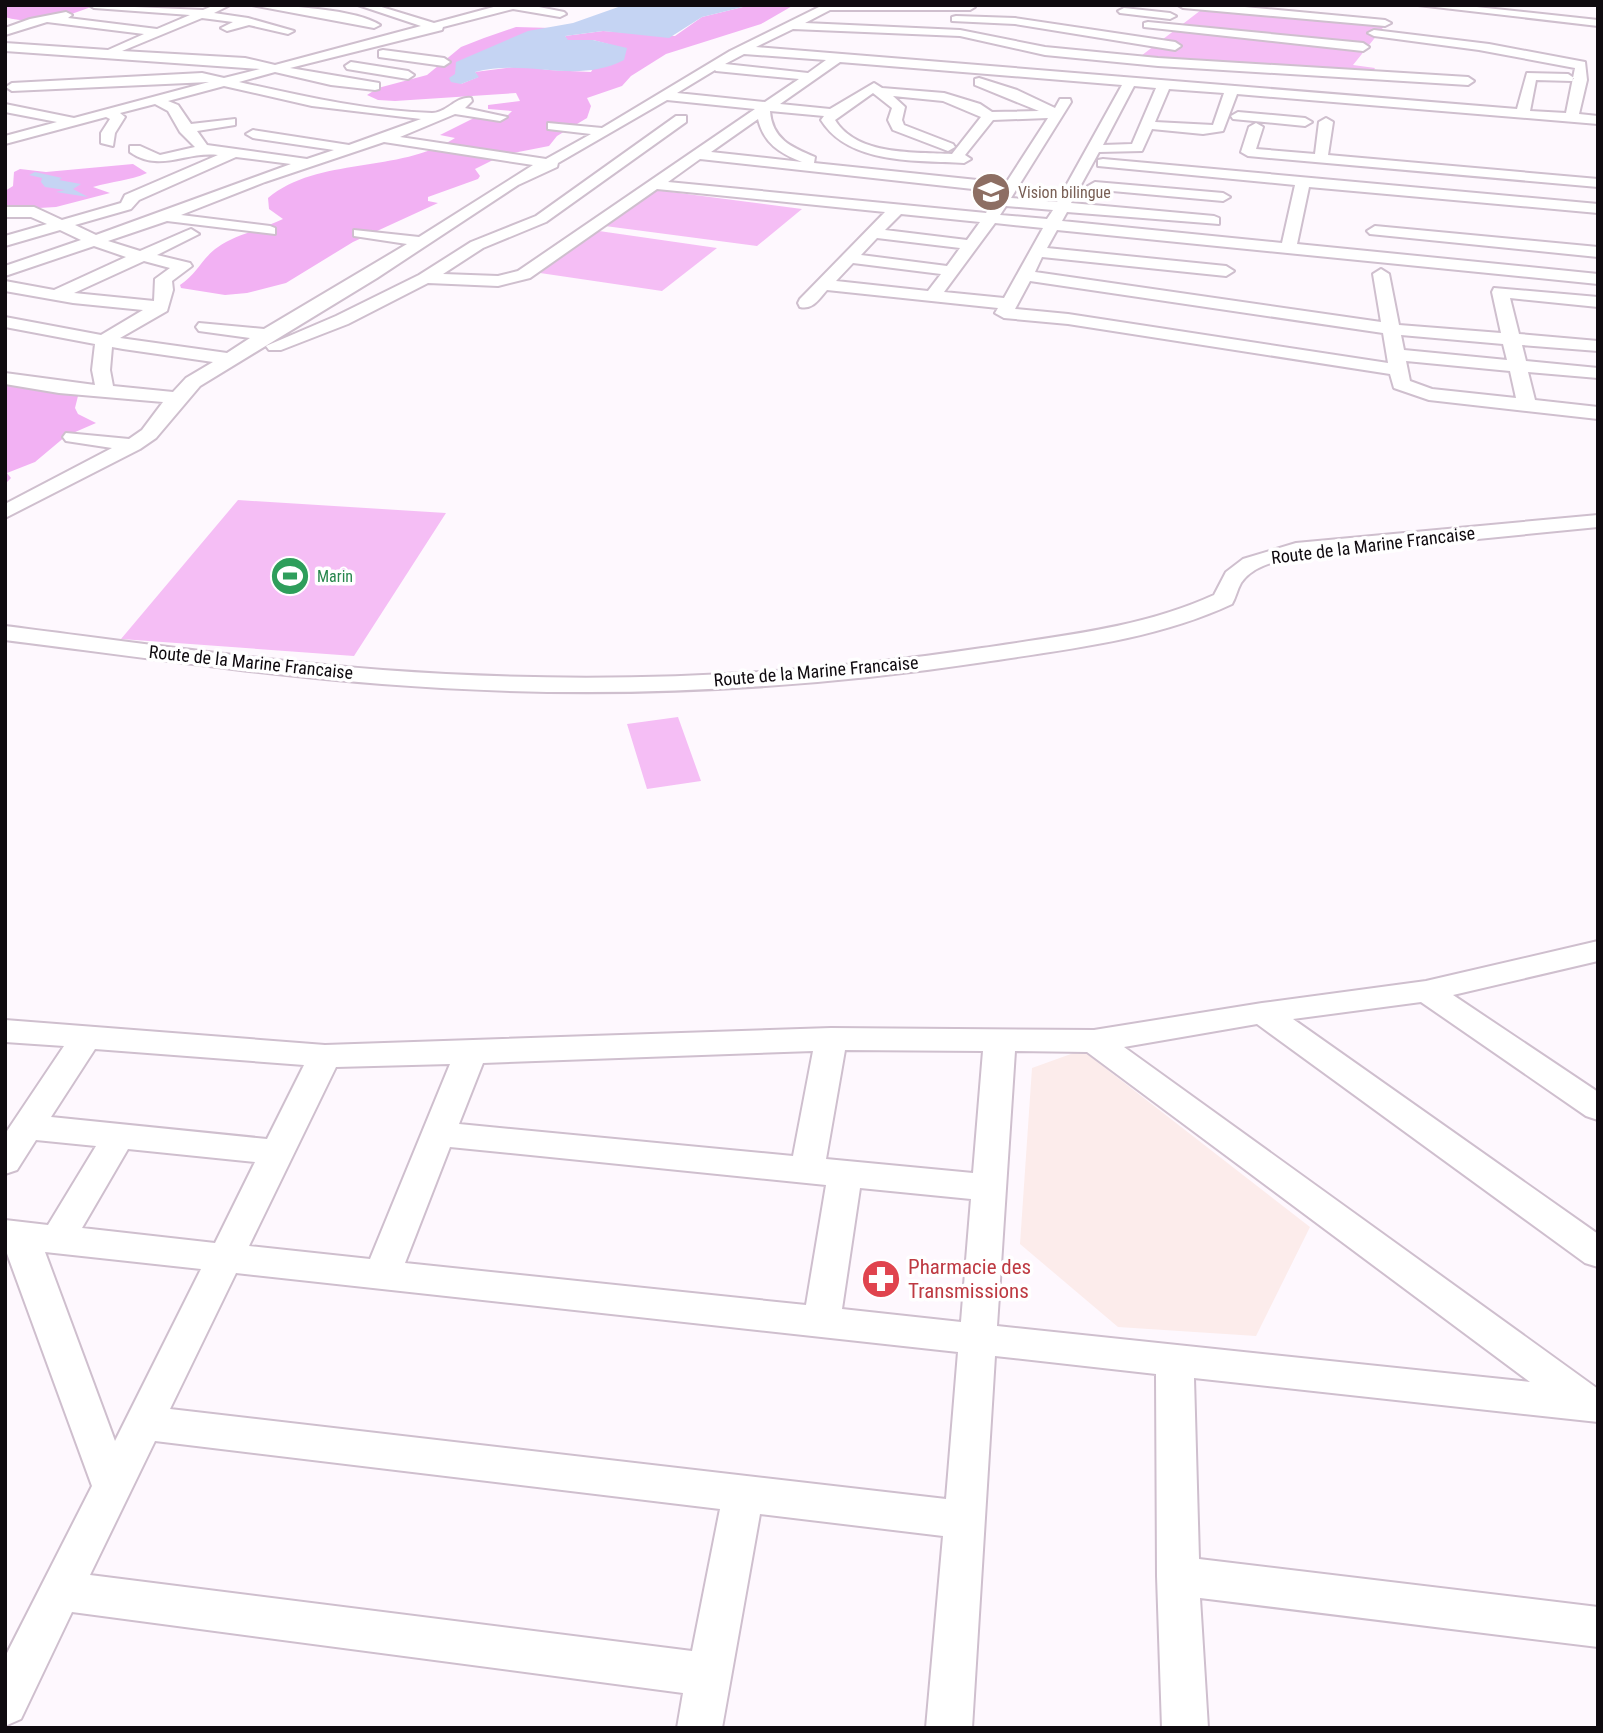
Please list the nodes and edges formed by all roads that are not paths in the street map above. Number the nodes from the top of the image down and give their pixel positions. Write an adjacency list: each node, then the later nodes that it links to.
1 (93, 5): 11 (street); 27 (street)
2 (225, 5): 20 (street)
3 (257, 5): 38 (street)
4 (363, 5): 42 (street)
5 (514, 5): 21 (street); 22 (street)
6 (1183, 5): 15 (street)
7 (1290, 5): 19 (street)
8 (1345, 5): 26 (street)
9 (1423, 5): 17 (street)
10 (1574, 5): 33 (street)
11 (121, 6): 20 (street); 37 (street)
12 (831, 6): 14 (street); 39 (street)
13 (971, 6): 14 (street); 28 (street)
14 (880, 7): 24 (street)
15 (1230, 7): 19 (street); 30 (street)
16 (456, 8): 21 (street)
17 (1461, 8): 18 (street); 29 (street)
18 (1514, 10): 33 (street); 44 (street)
19 (1279, 13): 26 (street)
20 (203, 14): 34 (street); 45 (street)
21 (487, 14): 35 (street)
22 (560, 14)
23 (1120, 15): 30 (street); 49 (street); 51 (street)
24 (863, 17): 28 (street); 43 (street)
25 (1082, 18): 32 (street)
26 (1335, 18): 53 (street)
27 (48, 19): 37 (street); 50 (street)
28 (960, 19): 31 (street)
29 (1446, 19)
30 (1213, 20): 49 (street); 61 (street)
31 (1015, 21): 32 (street); 52 (street)
32 (1058, 21): 51 (street); 63 (street)
33 (1571, 21): 36 (street)
34 (248, 22): 41 (street); 48 (street)
35 (458, 22): 40 (street); 42 (street)
36 (1598, 23)
37 (82, 24): 45 (street)
38 (374, 24)
39 (791, 26): 43 (street); 56 (street)
40 (483, 27)
41 (227, 28)
42 (438, 28): 58 (street)
43 (850, 28): 52 (street); 76 (street)
44 (1502, 29)
45 (166, 30): 47 (street); 75 (street)
46 (1438, 30): 65 (street)
47 (192, 31)
48 (288, 31)
49 (1198, 31): 57 (street); 66 (street)
50 (5, 32)
51 (1086, 32): 54 (street)
52 (960, 33): 63 (street); 64 (street)
53 (1374, 33): 65 (street); 86 (street)
54 (1102, 34): 59 (street); 73 (street)
55 (344, 37): 81 (street)
56 (767, 37): 60 (street); 72 (street)
57 (1253, 37): 61 (street); 89 (street)
58 (398, 38): 62 (street); 70 (street)
59 (1126, 39): 66 (street); 78 (street)
60 (807, 40)
61 (1303, 41): 74 (street); 86 (street)
62 (423, 43)
63 (1004, 43): 71 (street); 73 (street)
64 (920, 44)
65 (1426, 44): 87 (street)
66 (1178, 46): 85 (street)
67 (5, 47): 75 (street)
68 (907, 48): 82 (street)
69 (1560, 48): 87 (street)
70 (356, 49): 81 (street); 84 (street)
71 (980, 49)
72 (741, 50): 76 (street); 98 (street)
73 (1045, 51): 78 (street); 103 (street)
74 (1293, 51)
75 (106, 53): 80 (street); 95 (street)
76 (817, 55): 79 (street)
77 (956, 55): 88 (street)
78 (1079, 55): 85 (street)
79 (839, 57): 82 (street); 90 (street)
80 (180, 58): 91 (street); 101 (street)
81 (318, 58): 91 (street); 97 (street)
82 (868, 59): 88 (street)
83 (1283, 60): 93 (street)
84 (443, 62)
85 (1158, 62): 89 (street); 107 (street)
86 (1352, 62): 94 (street); 96 (street); 126 (street)
87 (1479, 62): 96 (street); 102 (street); 132 (street)
88 (920, 64): 103 (street)
89 (1211, 66): 93 (street); 112 (street)
90 (825, 67): 92 (street); 99 (street)
91 (273, 69): 105 (street); 108 (street)
92 (847, 69): 103 (street); 111 (street)
93 (1267, 69): 94 (street); 118 (street)
94 (1301, 71): 122 (street)
95 (113, 72)
96 (1404, 73): 128 (street)
97 (408, 75)
98 (716, 75): 99 (street); 119 (street)
99 (813, 76): 116 (street)
100 (998, 78): 103 (street); 107 (street); 114 (street)
101 (158, 79): 104 (street); 105 (street)
102 (1581, 79): 106 (street); 136 (street); 141 (street)
103 (963, 81): 111 (street); 135 (street); 138 (street); 146 (street)
104 (103, 82): 109 (street); 120 (street)
105 (230, 82): 113 (street); 139 (street)
106 (1598, 82)
107 (1134, 84): 114 (street); 117 (street); 165 (street)
108 (375, 86)
109 (8, 87): 121 (street)
110 (768, 88): 116 (street)
111 (876, 89): 133 (street); 146 (street)
112 (1194, 89): 117 (street); 127 (street)
113 (197, 90): 120 (street); 123 (street)
114 (1072, 90): 135 (street)
115 (642, 91): 119 (street)
116 (794, 91): 131 (street)
117 (1160, 92): 127 (street); 150 (street)
118 (1252, 94): 122 (street); 127 (street)
119 (666, 95): 131 (street); 155 (street)
120 (172, 96): 124 (street)
121 (70, 98)
122 (1301, 98): 126 (street)
123 (221, 99)
124 (157, 100): 130 (street); 152 (street)
125 (90, 101): 130 (street)
126 (1357, 102): 128 (street)
127 (1226, 103): 147 (street); 150 (street)
128 (1418, 106): 132 (street)
129 (5, 108): 144 (street)
130 (125, 109): 134 (street)
131 (766, 109): 133 (street); 168 (street); 177 (street)
132 (1465, 109): 136 (street)
133 (832, 113): 166 (street)
134 (109, 114): 144 (street); 160 (street)
135 (1057, 114): 138 (street); 191 (street)
136 (1523, 114): 141 (street)
137 (304, 115): 153 (street)
138 (989, 116): 173 (street)
139 (439, 117): 140 (street); 153 (street)
140 (500, 117)
141 (1572, 117): 143 (street)
142 (681, 119): 178 (street)
143 (1598, 120)
144 (78, 122): 157 (street)
145 (230, 122): 152 (street)
146 (914, 122): 166 (street); 173 (street)
147 (1305, 122)
148 (1326, 122): 169 (street)
149 (554, 125): 155 (street)
150 (1146, 125): 165 (street)
151 (1256, 127): 169 (street)
152 (186, 129): 164 (street)
153 (410, 129): 158 (street)
154 (5, 130): 157 (street)
155 (604, 132): 172 (street)
156 (253, 134): 162 (street)
157 (26, 136): 159 (street)
158 (385, 138): 162 (street); 172 (street)
159 (5, 140)
160 (108, 143)
161 (1381, 146): 175 (street)
162 (352, 148): 170 (street)
163 (135, 149): 164 (street)
164 (202, 149): 167 (street)
165 (1093, 149): 198 (street)
166 (880, 152): 173 (street); 179 (street)
167 (234, 153): 170 (street); 176 (street)
168 (699, 155): 171 (street); 183 (street)
169 (1321, 158): 175 (street)
170 (307, 162): 181 (street)
171 (768, 162): 177 (street); 192 (street)
172 (545, 163): 178 (street); 184 (street)
173 (969, 163): 191 (street)
174 (1103, 163): 180 (street)
175 (1379, 164): 182 (street); 194 (street)
176 (201, 168): 181 (street); 195 (street)
177 (839, 170): 179 (street)
178 (609, 171): 183 (street); 190 (street)
179 (857, 171): 191 (street); 196 (street)
180 (1231, 175): 185 (street); 193 (street)
181 (264, 177): 202 (street)
182 (1529, 177): 186 (street); 205 (street)
183 (650, 178): 192 (street); 237 (street)
184 (513, 182): 187 (street); 214 (street)
185 (1303, 182): 194 (street); 226 (street)
186 (1598, 183)
187 (536, 185)
188 (1096, 186): 193 (street)
189 (559, 188): 190 (street)
190 (582, 191): 237 (street)
191 (1002, 192): 198 (street); 206 (street)
192 (726, 193): 196 (street)
193 (1223, 197): 207 (street)
194 (1377, 199): 205 (street); 213 (street)
195 (132, 201): 202 (street); 204 (street)
196 (820, 203): 200 (street)
197 (73, 207): 204 (street)
198 (1062, 207): 203 (street); 210 (street)
199 (1598, 209): 205 (street)
200 (895, 211): 206 (street); 216 (street)
201 (5, 212): 208 (street)
202 (170, 214): 211 (street); 212 (street)
203 (1153, 215): 207 (street); 218 (street)
204 (92, 216): 208 (street); 211 (street)
205 (1532, 216): 224 (street)
206 (989, 221): 210 (street); 223 (street)
207 (1214, 221): 222 (street)
208 (63, 224): 219 (street); 220 (street)
209 (392, 226): 214 (street)
210 (1051, 227): 218 (street); 227 (street)
211 (128, 229): 220 (street)
212 (270, 231)
213 (1375, 231): 224 (street); 232 (street)
214 (438, 232): 221 (street)
215 (359, 233): 221 (street)
216 (873, 233): 223 (street); 230 (street)
217 (191, 234): 229 (street)
218 (1142, 236): 222 (street)
219 (5, 241)
220 (91, 242): 225 (street); 231 (street)
221 (423, 242): 252 (street)
222 (1206, 242): 226 (street)
223 (971, 245): 234 (street)
224 (1536, 247): 228 (street)
225 (115, 250): 229 (street); 231 (street)
226 (1288, 250): 232 (street)
227 (1038, 252): 235 (street); 236 (street)
228 (1598, 253)
229 (138, 256): 241 (street); 247 (street)
230 (849, 258): 234 (street); 239 (street)
231 (28, 262): 233 (street)
232 (1377, 266): 238 (street); 251 (street)
233 (5, 271)
234 (952, 271): 242 (street)
235 (1226, 271)
236 (1025, 275): 244 (street); 246 (street)
237 (425, 278): 256 (street)
238 (1598, 279)
239 (823, 285): 242 (street); 245 (street)
240 (5, 286): 241 (street)
241 (56, 295): 247 (street)
242 (933, 296): 246 (street)
243 (1590, 301): 253 (street); 255 (street)
244 (1076, 302): 246 (street); 248 (street); 248 (street)
245 (806, 303)
246 (1009, 304)
247 (161, 307): 254 (street)
248 (1176, 317): 251 (street); 257 (street)
249 (5, 322): 254 (street)
250 (205, 327): 252 (street)
251 (1390, 328): 253 (street); 257 (street)
252 (268, 335): 256 (street)
253 (1511, 339): 255 (street); 258 (street)
254 (104, 340): 256 (street); 261 (street)
255 (1598, 346)
256 (228, 361): 262 (street)
257 (1397, 363): 258 (street); 263 (street)
258 (1518, 366): 259 (street); 263 (street)
259 (1598, 373)
260 (5, 378): 261 (street)
261 (106, 391): 262 (street)
262 (178, 398): 266 (street)
263 (1527, 405): 264 (street)
264 (1598, 413)
265 (73, 437): 266 (street)
266 (133, 445): 267 (street)
267 (5, 512)
268 (1598, 520): 269 (street, Route de la Marine Francaise)
269 (5, 633)
270 (1598, 951): 271 (street)
271 (1426, 991): 272 (street); 280 (street)
272 (1262, 1013): 277 (street); 290 (street)
273 (5, 1031): 274 (street)
274 (85, 1039): 279 (street); 281 (street)
275 (831, 1039): 276 (street); 278 (street); 286 (street)
276 (1000, 1040): 277 (street); 288 (street)
277 (1094, 1041): 296 (street)
278 (471, 1052): 279 (street); 282 (street)
279 (325, 1056): 284 (street)
280 (1598, 1108)
281 (28, 1127): 283 (street); 285 (street)
282 (439, 1134): 286 (street); 292 (street)
283 (119, 1136): 284 (street); 289 (street)
284 (278, 1152): 291 (street)
285 (5, 1161)
286 (807, 1170): 287 (street)
287 (845, 1174): 288 (street); 293 (street)
288 (989, 1188): 294 (street)
289 (28, 1237): 291 (street); 298 (street)
290 (1598, 1253)
291 (225, 1258): 292 (street); 297 (street)
292 (382, 1275): 293 (street)
293 (822, 1322): 294 (street)
294 (978, 1339): 295 (street); 300 (street)
295 (1175, 1360): 296 (street); 301 (street)
296 (1594, 1405)
297 (144, 1423): 298 (street); 299 (street)
298 (111, 1485): 302 (street)
299 (743, 1493): 300 (street); 304 (street)
300 (965, 1520): 307 (street)
301 (1178, 1576): 303 (street); 308 (street)
302 (61, 1591): 304 (street); 305 (street)
303 (1598, 1627)
304 (709, 1675): 306 (street)
305 (5, 1704)
306 (699, 1728)
307 (949, 1728)
308 (1185, 1728)

